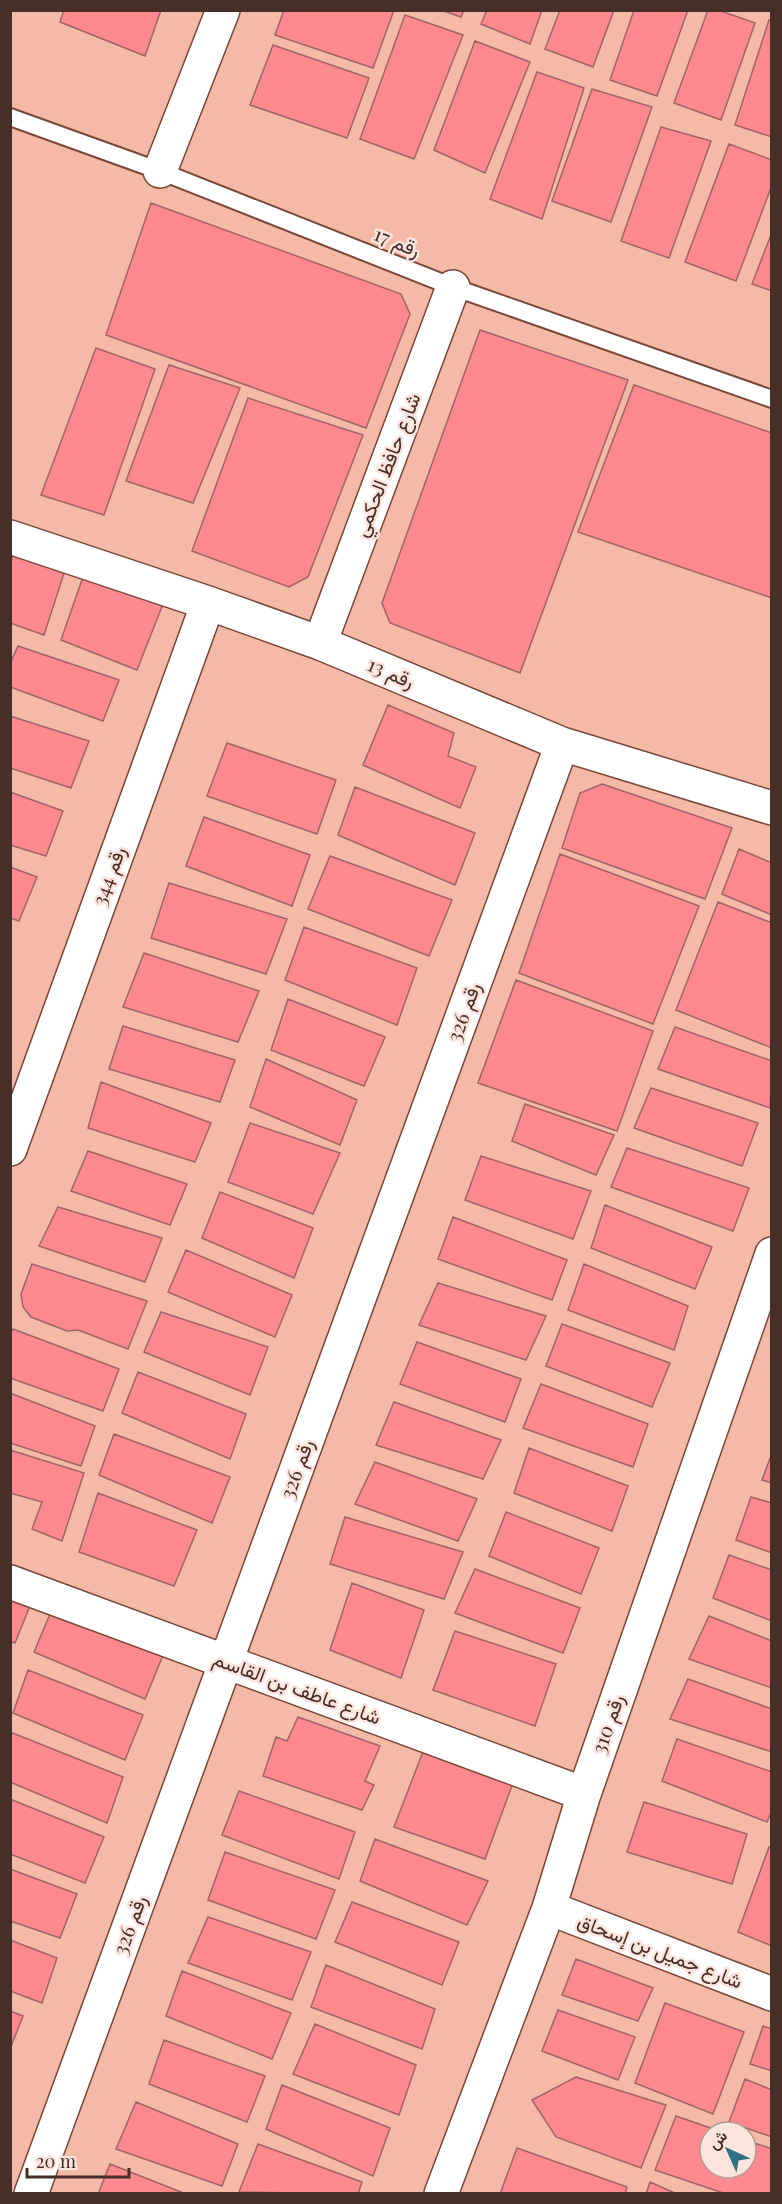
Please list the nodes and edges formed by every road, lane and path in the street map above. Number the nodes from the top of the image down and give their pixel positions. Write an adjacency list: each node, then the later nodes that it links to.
1 (223, 10): 3 (street)
2 (10, 117): 3 (lane, رقم 17)
3 (160, 171): 4 (lane, رقم 17)
4 (453, 287): 5 (lane, رقم 17); 8 (street, شارع حافظ الحكمي)
5 (771, 399)
6 (10, 537): 7 (street, رقم 13)
7 (208, 603): 8 (street, رقم 13); 11 (street, رقم 344)
8 (320, 643): 9 (street, رقم 13)
9 (562, 744): 10 (street, رقم 13); 14 (street, رقم 326)
10 (771, 808)
11 (10, 1149)
12 (771, 1254): 15 (street, رقم 310)
13 (10, 1582): 14 (street, شارع عاطف بن القاسم)
14 (227, 1661): 15 (street, شارع عاطف بن القاسم); 18 (street, رقم 326)
15 (584, 1794): 16 (street, رقم 310)
16 (549, 1908): 17 (street, شارع جميل بن إسحاق); 19 (street, رقم 310)
17 (771, 1994)
18 (31, 2193)
19 (441, 2193)

